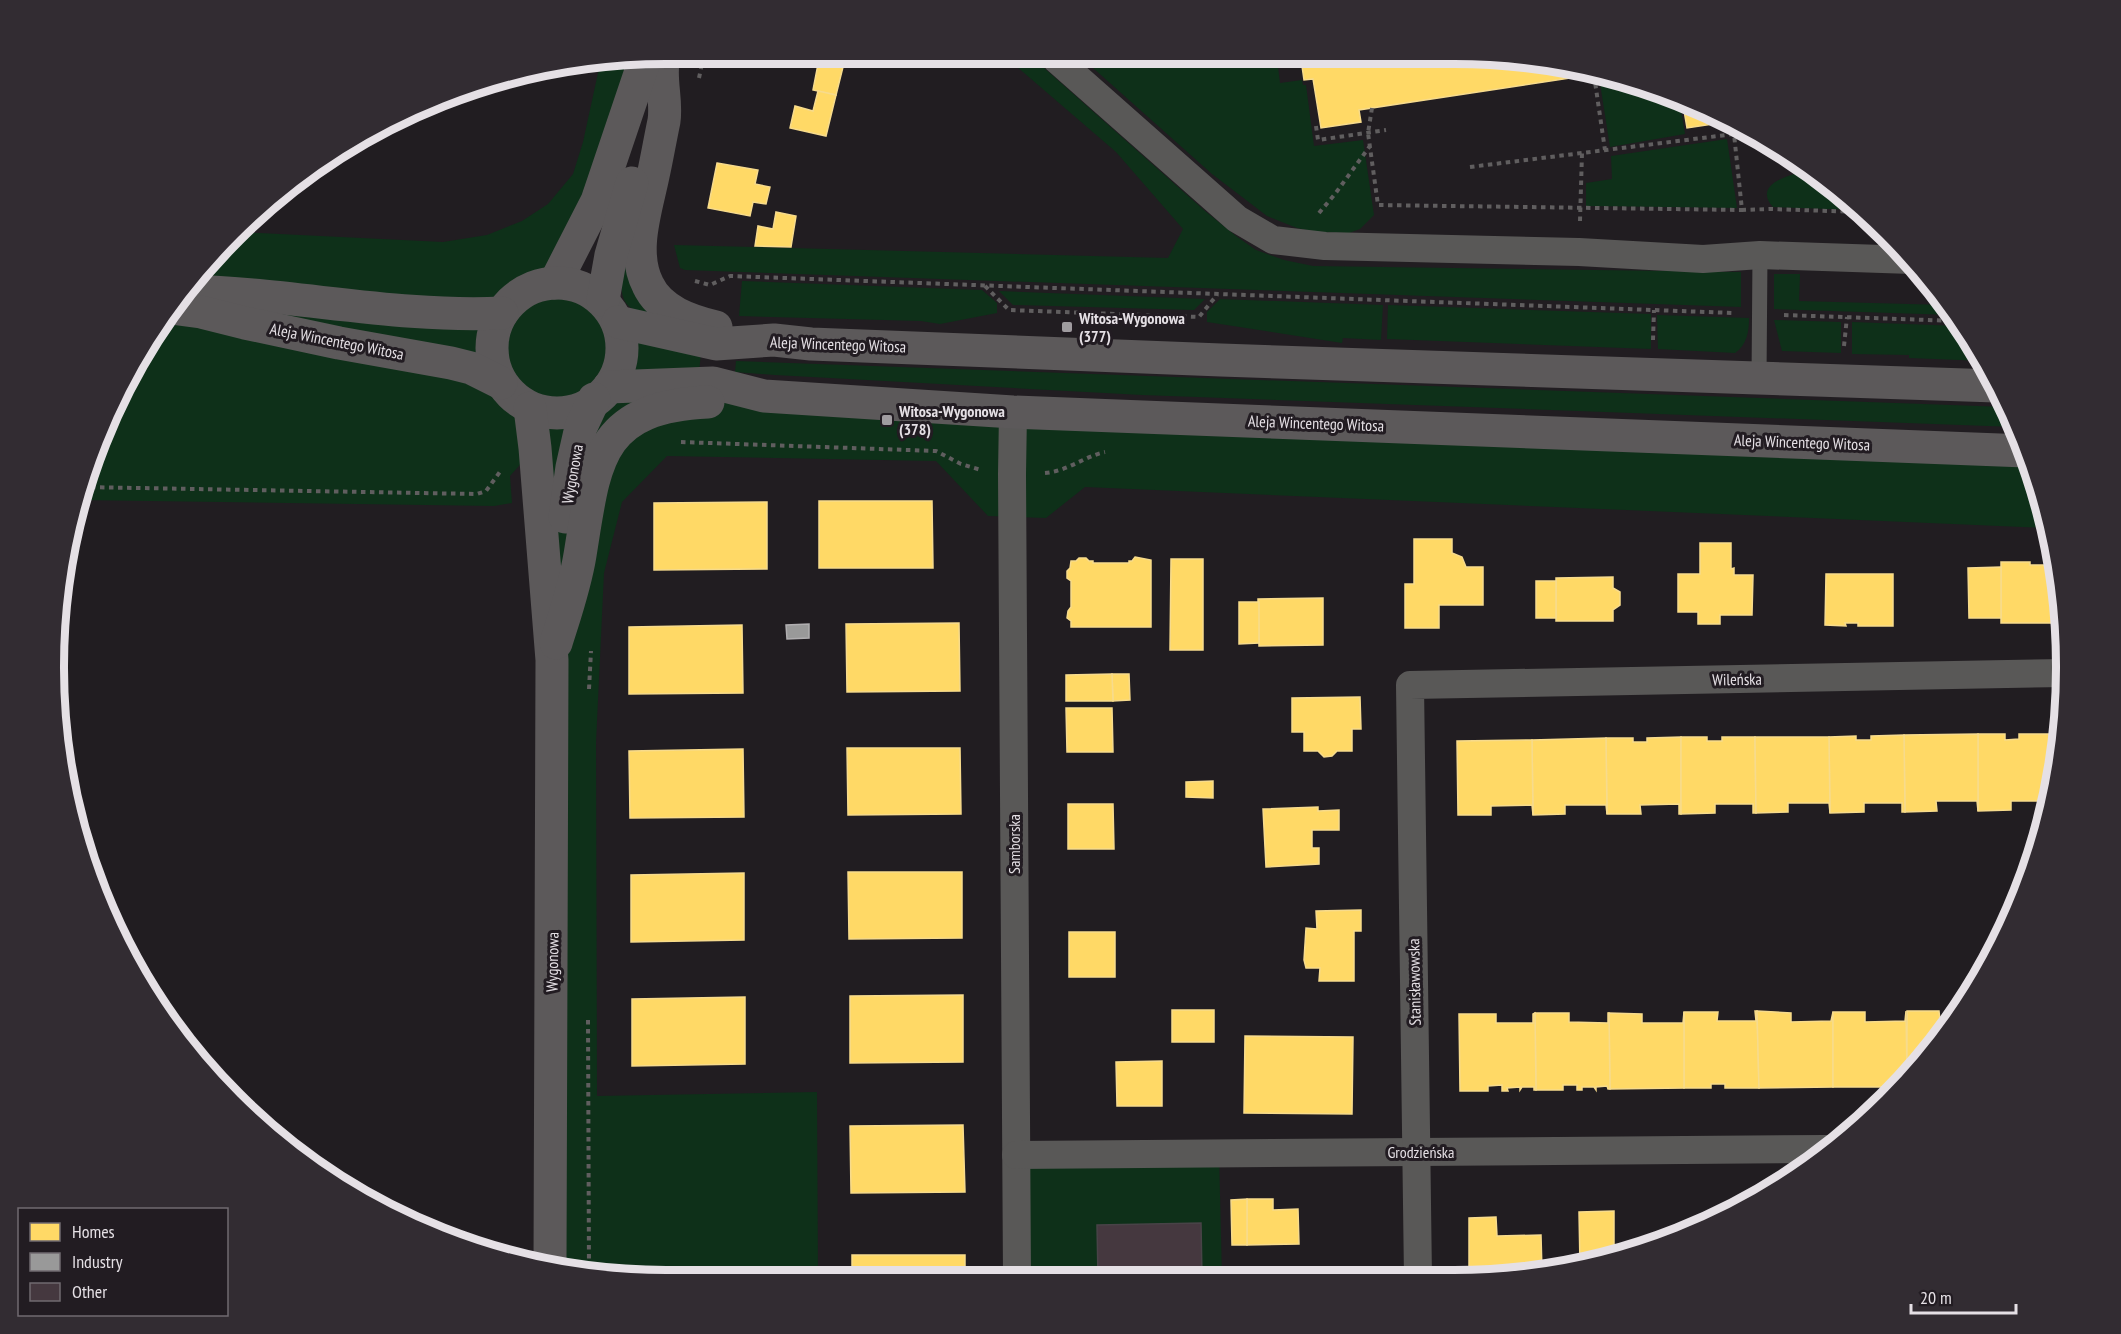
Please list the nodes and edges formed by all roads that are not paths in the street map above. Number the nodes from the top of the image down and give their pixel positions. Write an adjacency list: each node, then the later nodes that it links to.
1 (659, 64): 12 (street)
2 (1062, 64): 5 (street)
3 (656, 65): 7 (street)
4 (657, 65): 10 (street)
5 (1760, 255): 6 (street); 13 (lane)
6 (1897, 260)
7 (555, 283): 10 (street); 11 (street)
8 (196, 292): 11 (street, Aleja Wincentego Witosa)
9 (182, 309): 14 (street, Aleja Wincentego Witosa)
10 (610, 311): 12 (street, Aleja Wincentego Witosa); 16 (street)
11 (502, 313): 14 (street)
12 (774, 340): 13 (street, Aleja Wincentego Witosa)
13 (1759, 378): 15 (street, Aleja Wincentego Witosa)
14 (501, 383): 18 (street)
15 (1986, 386)
16 (601, 393): 17 (street, Aleja Wincentego Witosa); 18 (street); 21 (street, Wygonowa)
17 (764, 396): 19 (street, Aleja Wincentego Witosa); 21 (street)
18 (530, 408): 21 (street, Wygonowa)
19 (1013, 412): 20 (street, Aleja Wincentego Witosa); 26 (street, Samborska)
20 (2017, 451)
21 (552, 660): 27 (street, Wygonowa)
22 (2056, 674): 23 (street, Wileńska)
23 (1410, 685): 25 (street, Stanisławowska)
24 (1815, 1149): 25 (street, Grodzieńska)
25 (1416, 1152): 26 (street, Grodzieńska); 29 (street, Stanisławowska)
26 (1017, 1155): 28 (street, Samborska)
27 (550, 1258)
28 (1017, 1270)
29 (1418, 1270)

